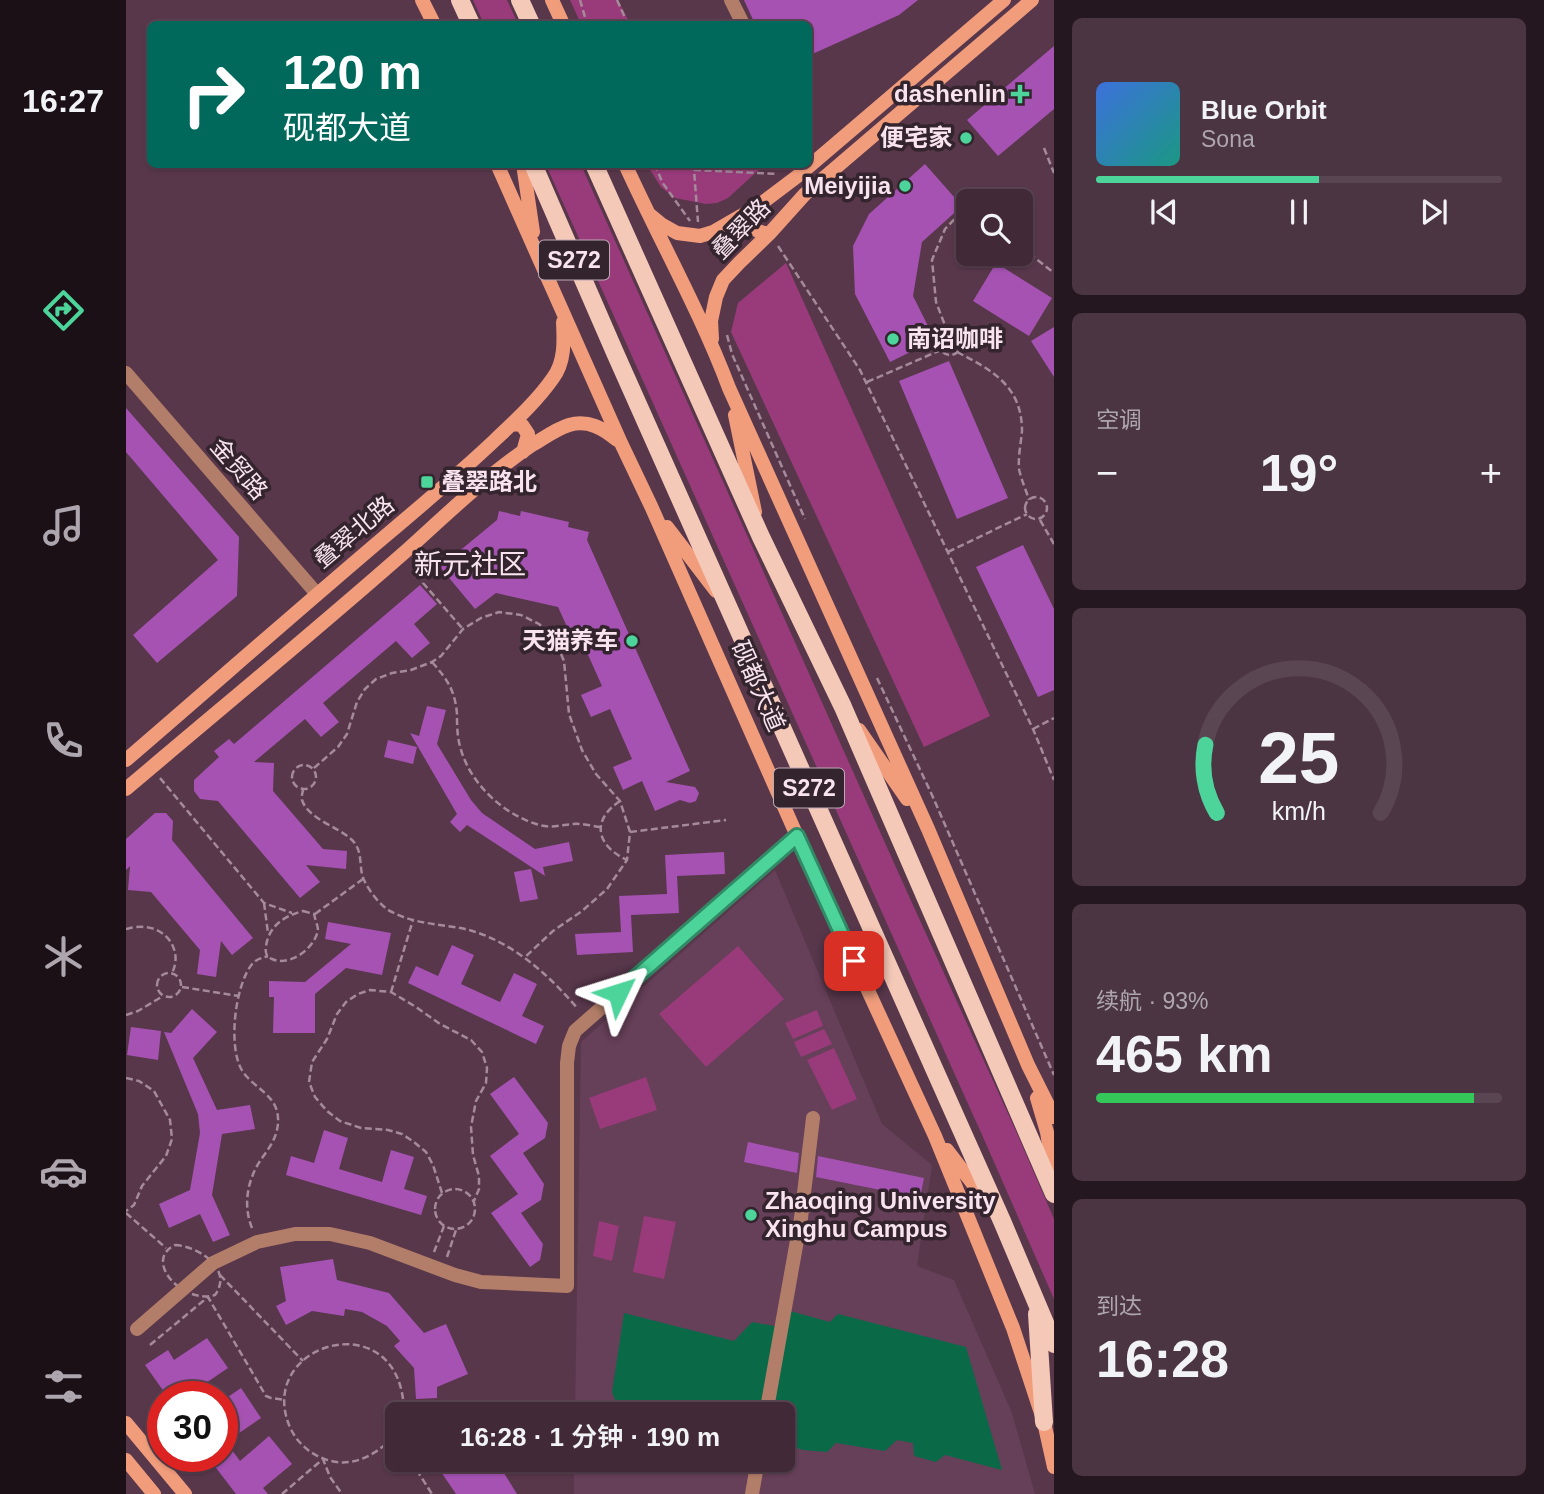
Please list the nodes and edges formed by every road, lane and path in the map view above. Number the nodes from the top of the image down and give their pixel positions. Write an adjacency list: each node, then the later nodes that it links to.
1 (422, 0): 10 (street)
2 (460, 0): 11 (main road)
3 (520, 0): 12 (main road)
4 (552, 0): 13 (street)
5 (580, 0): 14 (path)
6 (617, 0): 15 (path)
7 (731, 0): 16 (street)
8 (1032, 0): 32 (street, 叠翠路)
9 (997, 3): 18 (street, 叠翠路)
10 (432, 21)
11 (470, 21)
12 (530, 21)
13 (562, 21)
14 (586, 21)
15 (627, 21)
16 (742, 21)
17 (1044, 148): 27 (path)
18 (812, 164)
19 (499, 168): 34 (street, 砚都大道)
20 (524, 168): 34 (street)
21 (535, 168): 61 (main road, 砚都大道 / S272)
22 (596, 168): 56 (main road, S272)
23 (627, 168): 30 (street)
24 (657, 168): 33 (path)
25 (807, 168): 28 (street, 叠翠路)
26 (694, 170): 28 (path); 33 (path)
27 (1054, 173)
28 (799, 175): 29 (street, 叠翠路)
29 (758, 206): 32 (street); 33 (street, 叠翠路)
30 (646, 211): 33 (street, 叠翠路); 40 (street)
31 (956, 218): 38 (path)
32 (769, 234): 40 (street, 叠翠路); 44 (path)
33 (700, 236)
34 (535, 248): 37 (street, 砚都大道)
35 (1033, 256): 36 (path)
36 (1054, 273)
37 (562, 311): 46 (street, 叠翠北路); 47 (street, 砚都大道)
38 (948, 333): 41 (path); 42 (path)
39 (727, 334): 55 (path)
40 (713, 345): 45 (street)
41 (941, 350): 42 (path); 44 (path)
42 (957, 352): 49 (path)
43 (126, 373): 60 (street, 金贸路)
44 (866, 382): 58 (path)
45 (729, 388): 56 (street); 77 (street)
46 (512, 424): 48 (street); 60 (street, 叠翠北路)
47 (621, 443): 48 (street, 叠翠北路); 50 (street, 砚都大道)
48 (523, 452): 69 (street, 叠翠北路)
49 (1030, 500): 52 (path); 53 (path)
50 (651, 506): 61 (street); 79 (street, 砚都大道)
51 (1054, 508): 52 (path)
52 (1047, 509): 54 (path)
53 (1027, 514): 54 (path); 58 (path)
54 (1039, 519): 57 (path)
55 (809, 529)
56 (761, 537): 65 (main road, S272)
57 (1054, 544)
58 (948, 552): 67 (path)
59 (419, 562): 62 (path)
60 (317, 594): 68 (street, 叠翠北路)
61 (729, 608): 108 (main road, 砚都大道 / S272)
62 (463, 629): 63 (path); 74 (path)
63 (432, 662): 70 (path); 76 (path)
64 (876, 677): 98 (path)
65 (843, 707): 77 (street); 105 (main road, S272)
66 (1054, 719): 67 (path)
67 (1033, 729): 71 (path)
68 (126, 760)
69 (151, 768): 72 (street, 叠翠北路); 82 (path)
70 (314, 768): 73 (path); 73 (path)
71 (1054, 780)
72 (126, 789)
73 (303, 789): 81 (path)
74 (620, 801): 76 (path); 78 (path)
75 (726, 820): 78 (path)
76 (600, 827): 80 (path)
77 (928, 829): 97 (street)
78 (630, 832): 80 (path)
79 (797, 836): 96 (street); 102 (street, 砚都大道)
80 (627, 860): 89 (path)
81 (363, 879): 84 (path); 85 (path)
82 (264, 903): 83 (path); 87 (path)
83 (292, 914): 84 (path); 87 (path)
84 (314, 914): 88 (path)
85 (413, 920): 89 (path); 92 (path)
86 (126, 929): 90 (path)
87 (268, 933): 88 (path)
88 (268, 957): 94 (path)
89 (524, 958): 96 (path)
90 (172, 973): 91 (path); 93 (path)
91 (182, 987): 93 (path); 94 (path)
92 (391, 992): 104 (path); 106 (path)
93 (163, 996): 95 (path)
94 (239, 996): 111 (path)
95 (126, 1015)
96 (587, 1020): 113 (street)
97 (1028, 1065): 101 (street); 103 (street)
98 (1054, 1075)
99 (126, 1078): 107 (path)
100 (813, 1118): 122 (street)
101 (1054, 1118)
102 (935, 1136): 108 (street); 123 (street, 砚都大道)
103 (1054, 1175)
104 (442, 1193): 106 (path); 109 (path)
105 (1054, 1194)
106 (474, 1201): 110 (path)
107 (126, 1212): 112 (path)
108 (1002, 1221): 115 (main road, 砚都大道 / S272)
109 (444, 1226): 110 (path); 113 (path)
110 (456, 1229): 113 (path)
111 (257, 1242): 113 (street); 116 (street)
112 (167, 1249)
113 (436, 1268)
114 (219, 1274): 119 (path)
115 (1036, 1300): 117 (main road, 砚都大道 / S272); 123 (main road)
116 (136, 1329)
117 (1054, 1344)
118 (150, 1345): 120 (path)
119 (303, 1361): 120 (path); 121 (path)
120 (285, 1400): 126 (path)
121 (403, 1402)
122 (768, 1402)
123 (1044, 1422): 128 (street, 砚都大道)
124 (126, 1423): 132 (street)
125 (385, 1445): 126 (path)
126 (323, 1459): 133 (path); 134 (path)
127 (126, 1460): 131 (street)
128 (1054, 1467)
129 (418, 1472): 135 (path)
130 (756, 1472): 136 (street)
131 (154, 1494)
132 (184, 1494)
133 (282, 1494)
134 (342, 1494)
135 (432, 1494)
136 (752, 1494)

